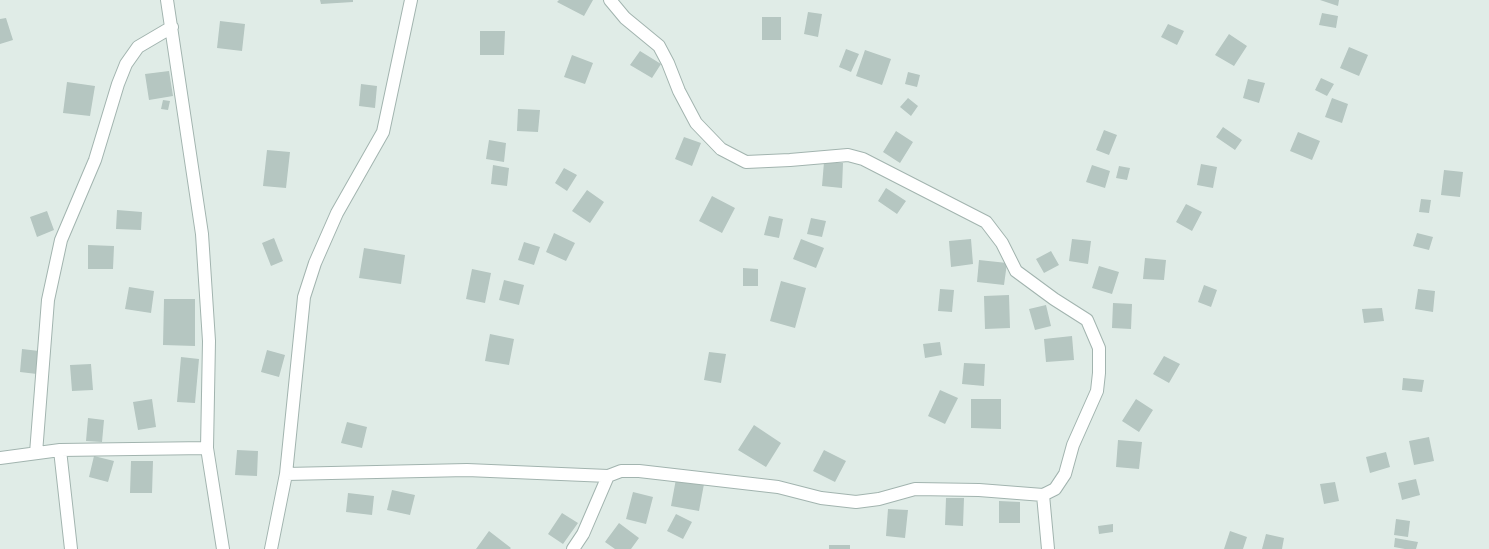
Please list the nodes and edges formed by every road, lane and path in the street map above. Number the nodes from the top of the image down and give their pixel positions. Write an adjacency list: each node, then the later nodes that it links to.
1 (167, 0): 4 (street)
2 (411, 0): 9 (street)
3 (610, 0): 11 (street)
4 (172, 27): 5 (street); 7 (street)
5 (207, 448): 6 (street); 13 (street)
6 (60, 450): 7 (street); 12 (street)
7 (36, 453): 8 (street)
8 (0, 458)
9 (286, 474): 10 (street); 14 (street)
10 (608, 476): 11 (street); 15 (street)
11 (1043, 495): 16 (street)
12 (71, 549)
13 (223, 549)
14 (271, 549)
15 (573, 549)
16 (1048, 549)

